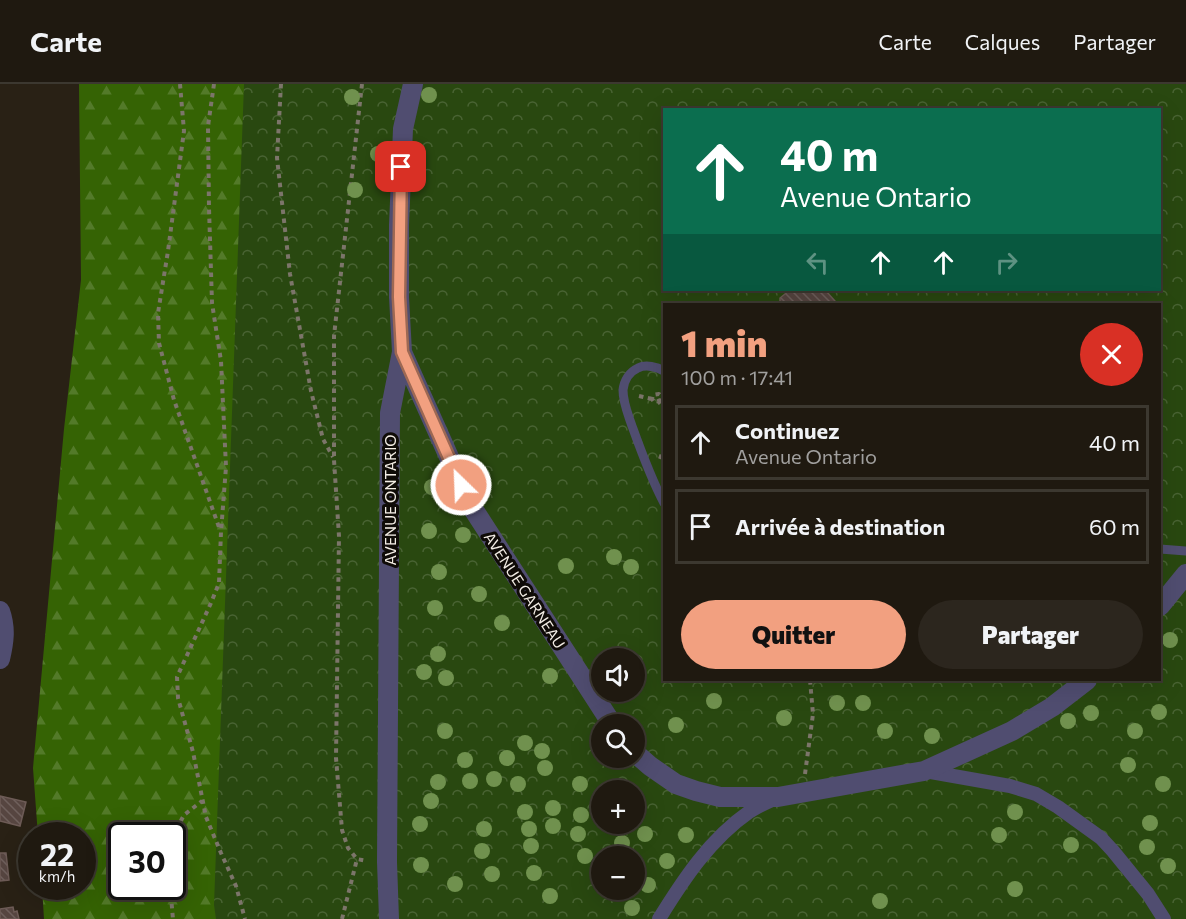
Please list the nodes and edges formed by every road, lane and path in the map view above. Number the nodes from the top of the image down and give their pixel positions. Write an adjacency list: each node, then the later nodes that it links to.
1 (180, 84): 12 (path)
2 (214, 84): 12 (path)
3 (280, 84): 10 (path)
4 (362, 84): 10 (path)
5 (413, 84): 6 (street, AVENUE ONTARIO)
6 (402, 352): 21 (street, AVENUE GARNEAU); 29 (street, AVENUE ONTARIO)
7 (663, 370): 11 (lane)
8 (658, 401): 9 (path)
9 (663, 407)
10 (334, 460): 28 (path)
11 (663, 501)
12 (221, 532): 26 (path)
13 (1161, 549): 14 (lane)
14 (1186, 551)
15 (1186, 574): 16 (street)
16 (1161, 605)
17 (0, 611): 18 (street)
18 (0, 660)
19 (810, 681): 24 (path)
20 (1086, 681): 23 (street)
21 (606, 714)
22 (645, 762): 25 (street)
23 (924, 771): 24 (street); 36 (street)
24 (802, 793): 25 (street)
25 (778, 797): 35 (street)
26 (202, 801): 27 (path); 32 (path)
27 (180, 822)
28 (357, 859): 29 (path); 33 (path)
29 (387, 862): 34 (street, AVENUE ONTARIO)
30 (171, 900): 31 (path)
31 (173, 919)
32 (245, 919)
33 (342, 919)
34 (388, 919)
35 (659, 919)
36 (1164, 919)

